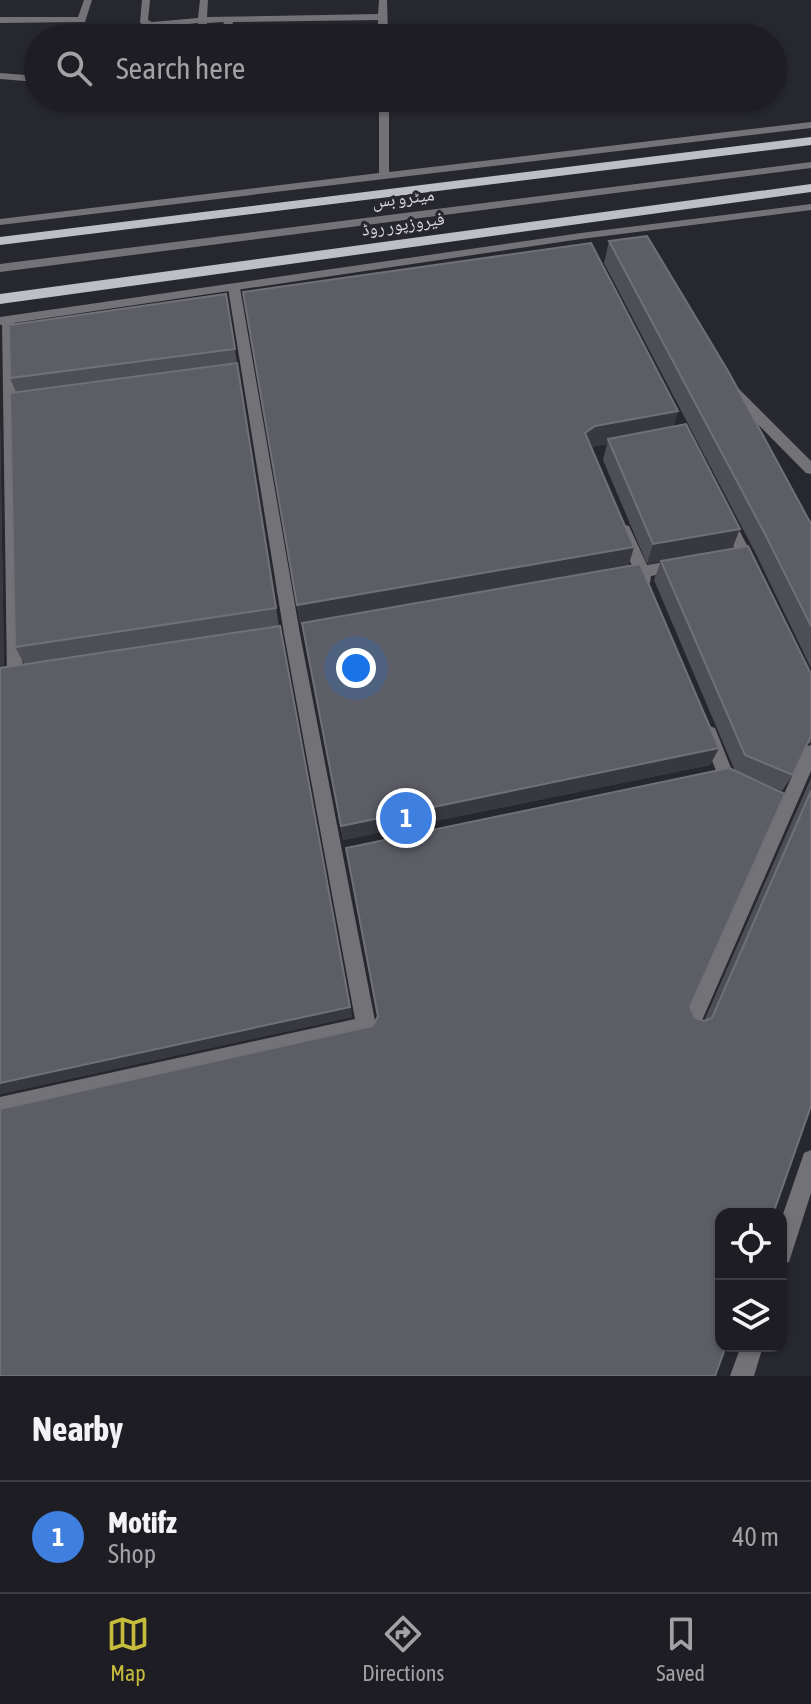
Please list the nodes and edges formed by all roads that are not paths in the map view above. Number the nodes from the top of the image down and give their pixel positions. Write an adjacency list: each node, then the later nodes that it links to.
1 (88, 0): 6 (street)
2 (146, 0): 9 (street)
3 (204, 0): 7 (street)
4 (383, 0): 5 (street)
5 (383, 17): 8 (street); 13 (street)
6 (0, 20)
7 (204, 20): 8 (street); 10 (street); 11 (street)
8 (229, 20): 12 (street)
9 (149, 24)
10 (162, 24)
11 (203, 24)
12 (228, 24)
13 (383, 24)
14 (0, 76): 15 (street)
15 (24, 78)
16 (384, 112): 20 (street)
17 (811, 125): 20 (street)
18 (811, 141): 26 (main road, فیروزپور روڈ)
19 (811, 165): 29 (street, میٹرو بس)
20 (384, 175): 24 (street)
21 (811, 188): 23 (main road, فیروزپور روڈ)
22 (811, 207): 27 (street)
23 (628, 211): 27 (street); 31 (main road, فیروزپور روڈ)
24 (78, 212): 25 (street); 26 (main road)
25 (0, 222)
26 (77, 232): 28 (main road, فیروزپور روڈ)
27 (639, 234): 30 (street)
28 (0, 241)
29 (0, 268)
30 (234, 288): 32 (street); 48 (street)
31 (0, 299)
32 (4, 321): 34 (street)
33 (725, 379): 35 (street)
34 (11, 408): 43 (street)
35 (811, 469)
36 (718, 503): 40 (street)
37 (616, 514): 39 (street)
38 (686, 565): 39 (street)
39 (642, 572): 41 (street); 42 (street)
40 (756, 576)
41 (612, 577)
42 (654, 601)
43 (15, 677)
44 (701, 715): 46 (street)
45 (811, 752): 47 (street)
46 (751, 789)
47 (693, 1018)
48 (0, 1107)
49 (811, 1160): 50 (street)
50 (787, 1235)
51 (750, 1352): 52 (street)
52 (742, 1376)

